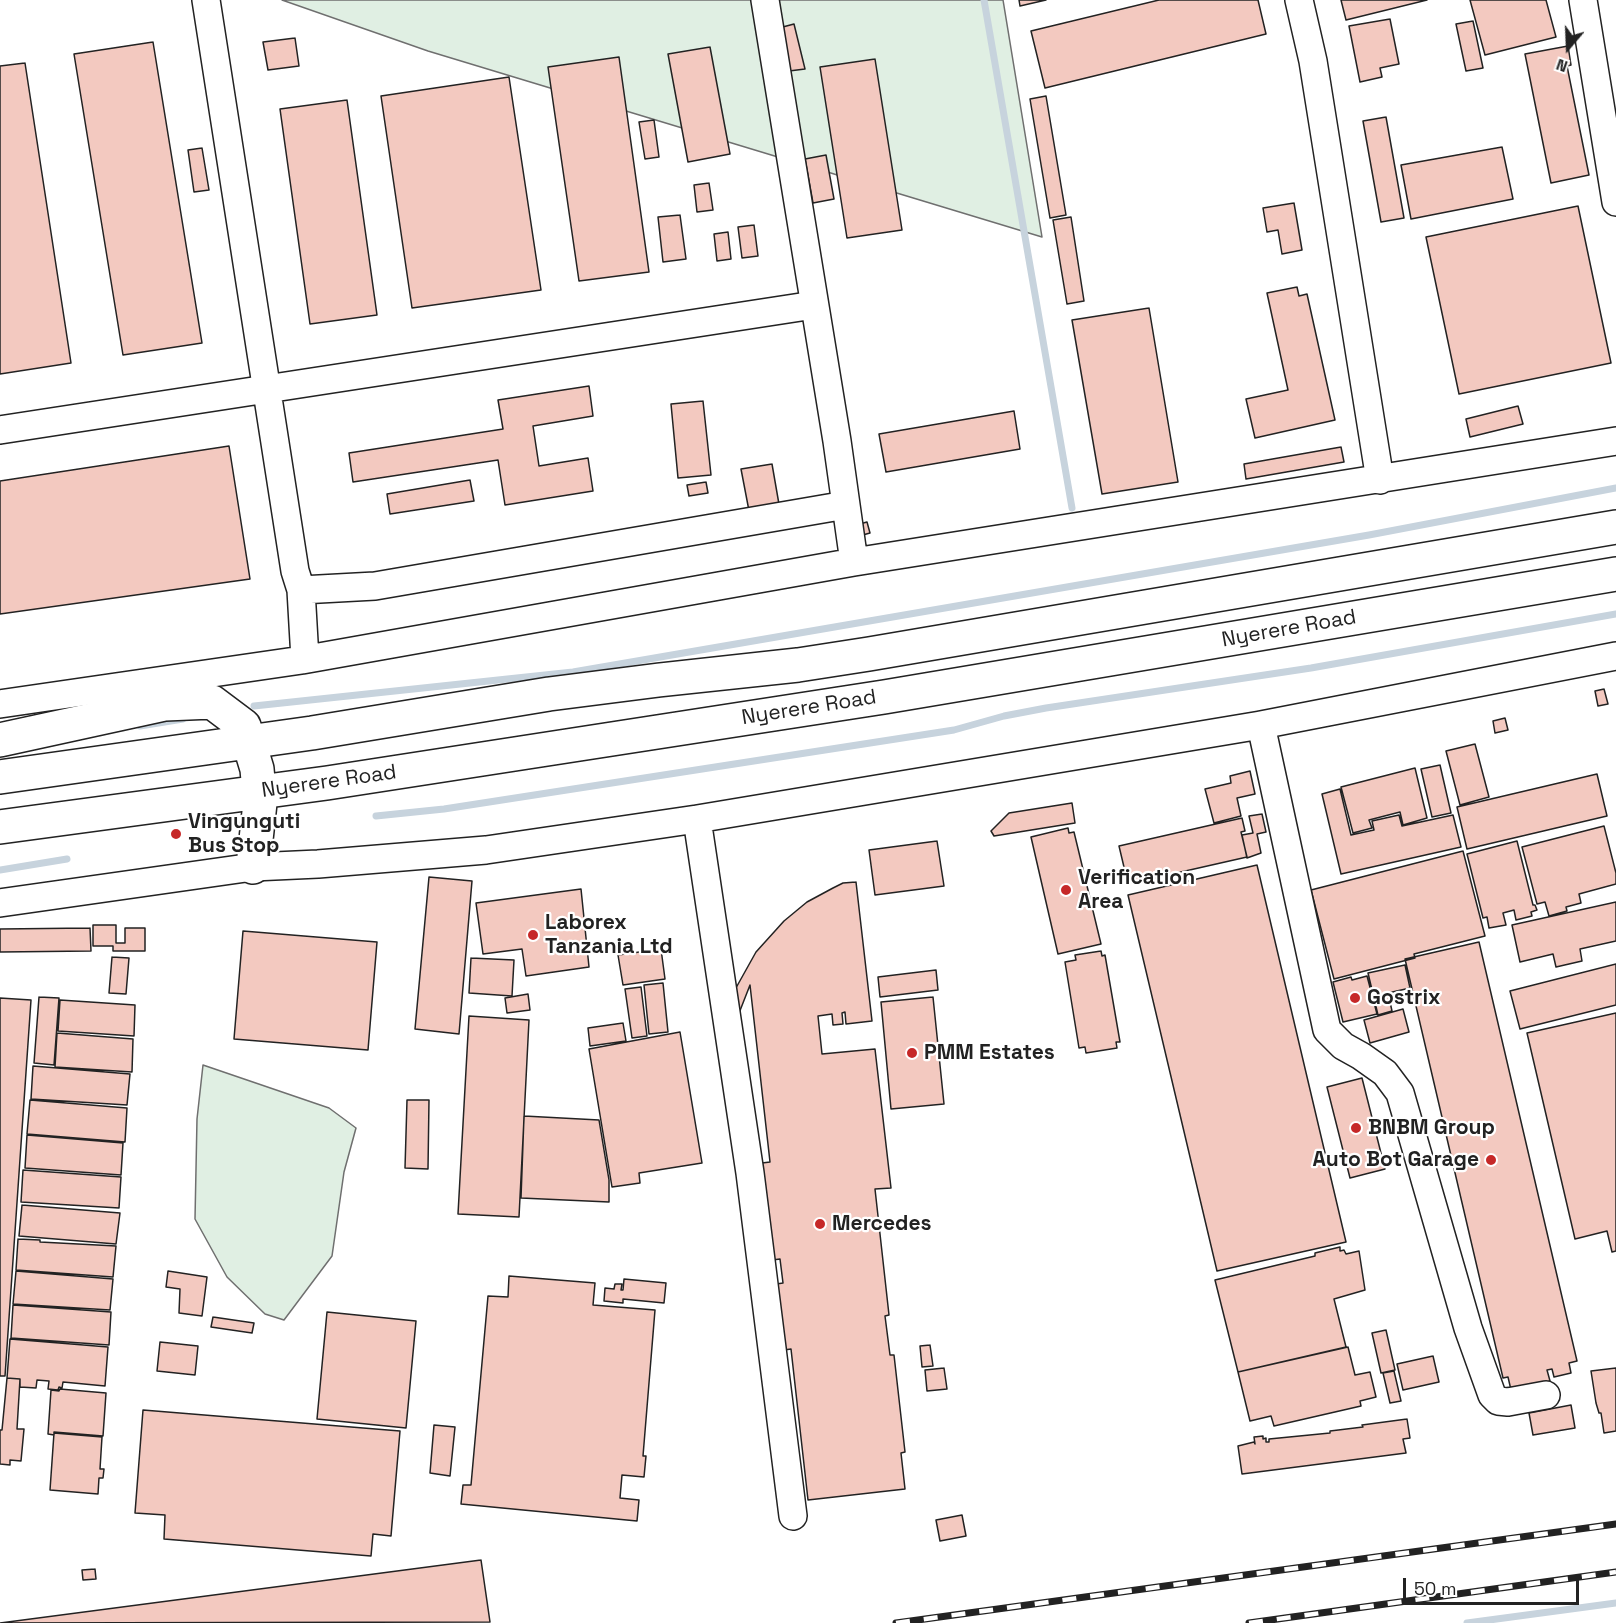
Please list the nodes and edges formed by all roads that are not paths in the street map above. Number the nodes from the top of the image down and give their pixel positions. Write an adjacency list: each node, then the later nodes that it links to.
1 (206, 0): 7 (street)
2 (765, 0): 6 (street)
3 (1299, 0): 10 (street)
4 (1583, 0): 5 (street)
5 (1616, 202)
6 (814, 305): 7 (street); 11 (street)
7 (267, 389): 8 (street); 15 (street)
8 (0, 430)
9 (1616, 441): 10 (street)
10 (1380, 480): 13 (street)
11 (846, 505): 13 (street); 15 (street)
12 (1616, 528): 21 (highway, Nyerere Road)
13 (854, 562): 17 (street)
14 (1616, 574): 23 (highway, Nyerere Road)
15 (301, 590): 17 (street)
16 (1616, 656): 19 (street)
17 (305, 659): 18 (street)
18 (0, 704)
19 (1261, 725): 24 (street); 28 (street)
20 (0, 740): 21 (highway)
21 (249, 742): 22 (highway, Nyerere Road); 23 (highway)
22 (0, 777)
23 (258, 792): 25 (highway, Nyerere Road); 26 (highway)
24 (697, 819): 26 (street); 29 (street)
25 (0, 827)
26 (253, 867): 27 (street)
27 (0, 903)
28 (1546, 1395)
29 (793, 1516)

